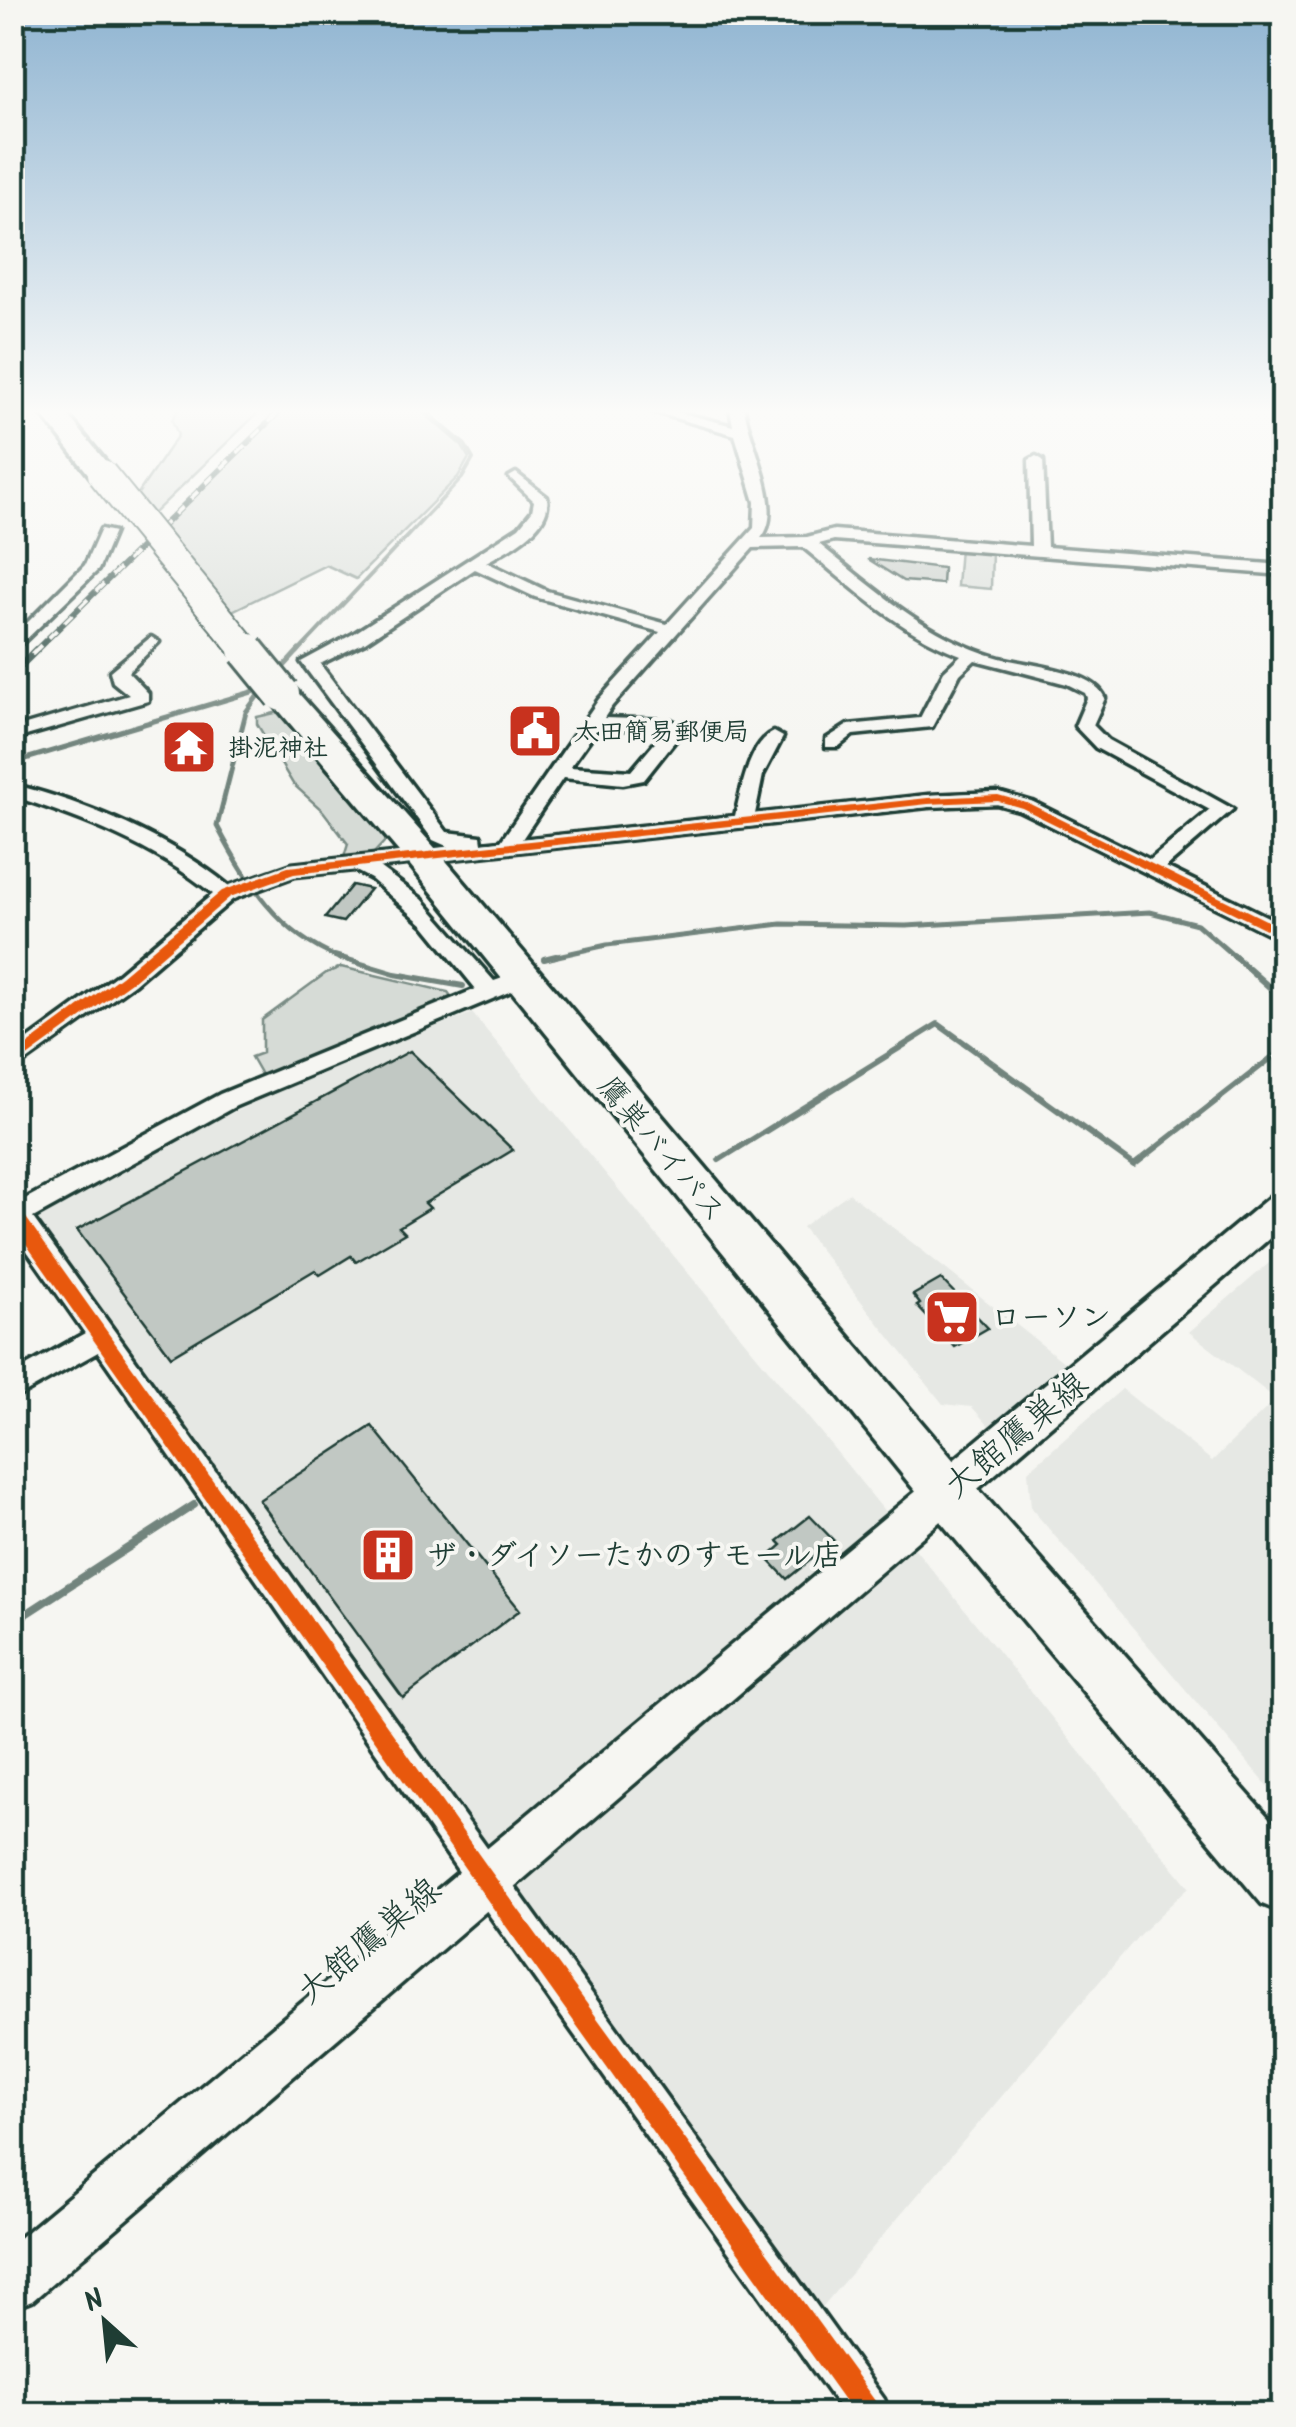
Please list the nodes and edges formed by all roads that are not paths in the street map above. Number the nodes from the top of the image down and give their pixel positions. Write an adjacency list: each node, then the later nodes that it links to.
1 (141, 521): 23 (highway, 鷹巣バイパス, bridge)
2 (533, 521): 9 (street)
3 (763, 521): 6 (street)
4 (1038, 521): 8 (street)
5 (106, 532): 13 (street)
6 (748, 542): 7 (street); 11 (street)
7 (807, 542): 8 (street); 14 (street)
8 (1039, 551): 10 (street)
9 (468, 566): 11 (street); 22 (street)
10 (1284, 570)
11 (671, 630): 15 (street)
12 (150, 642): 16 (street)
13 (12, 648)
14 (972, 654): 18 (street); 25 (street)
15 (592, 723): 19 (street); 19 (street)
16 (12, 735)
17 (774, 738): 21 (street)
18 (832, 743)
19 (559, 772): 22 (street)
20 (12, 790): 26 (street)
21 (743, 822): 22 (street); 25 (street)
22 (512, 839): 23 (street)
23 (423, 857): 24 (street); 28 (highway, 鷹巣バイパス)
24 (357, 863): 26 (street); 28 (street)
25 (1154, 867): 27 (street)
26 (226, 894): 29 (street)
27 (1284, 934)
28 (506, 986): 31 (street); 34 (highway, 鷹巣バイパス)
29 (12, 1063)
30 (1284, 1205): 34 (main road, 大館鷹巣線)
31 (14, 1217): 32 (street)
32 (102, 1336): 33 (street); 35 (street)
33 (12, 1388)
34 (948, 1492): 35 (main road, 大館鷹巣線); 36 (highway, 鷹巣バイパス)
35 (485, 1880): 37 (main road, 大館鷹巣線); 38 (street)
36 (1284, 1882)
37 (12, 2281)
38 (869, 2414)

